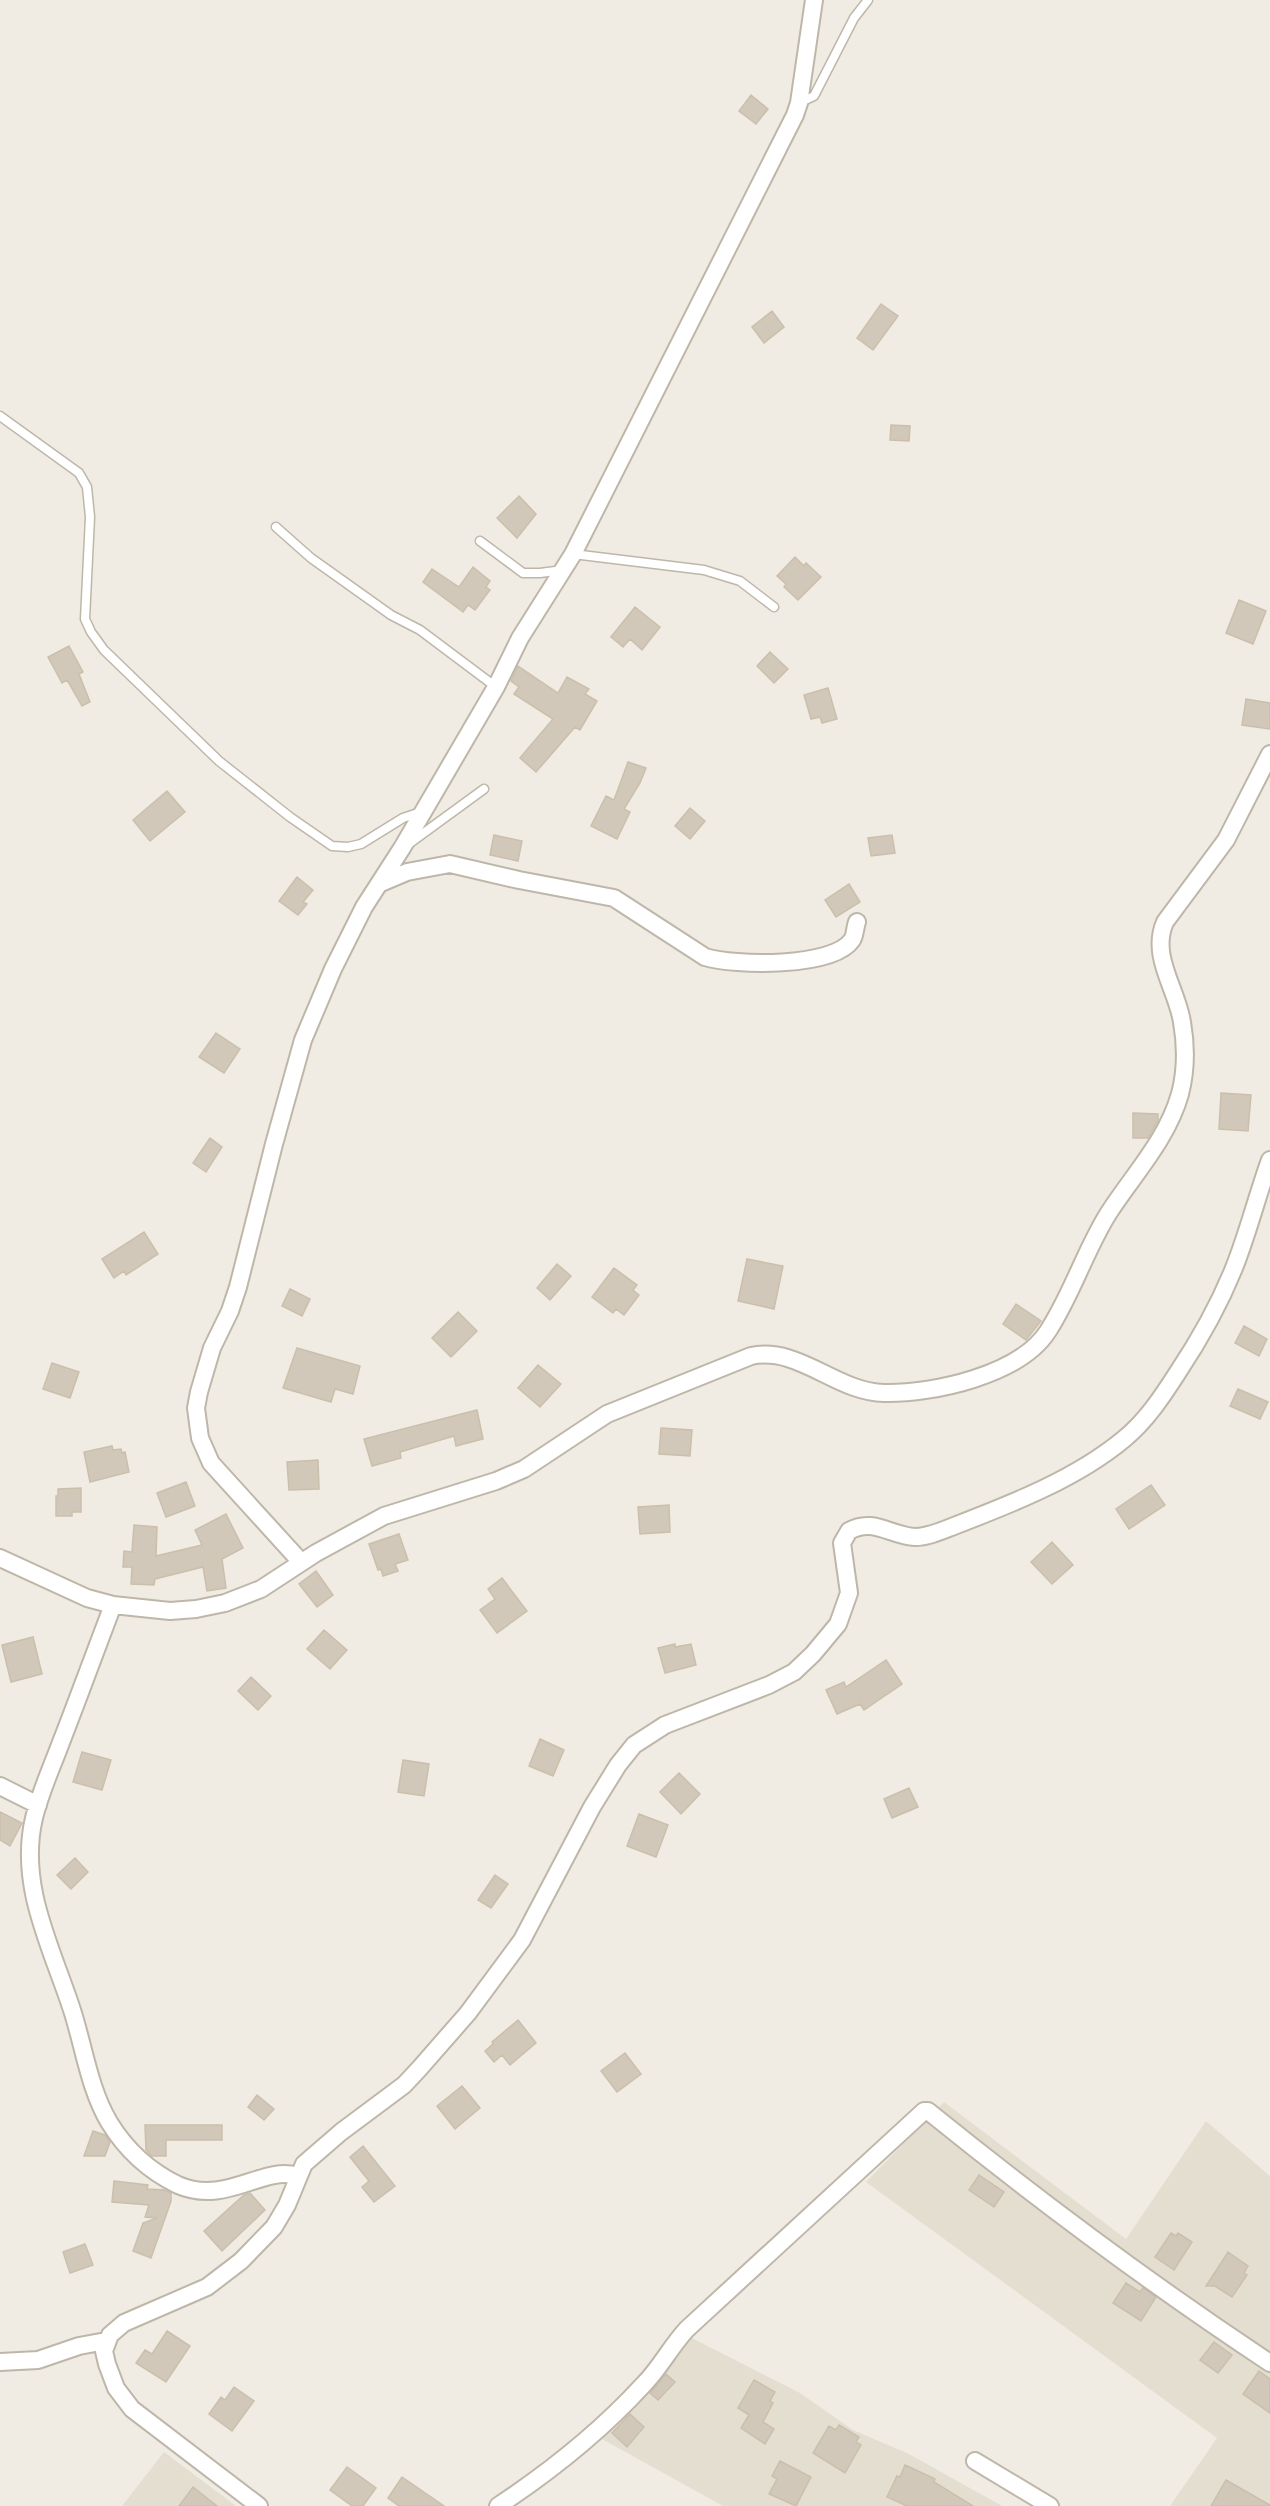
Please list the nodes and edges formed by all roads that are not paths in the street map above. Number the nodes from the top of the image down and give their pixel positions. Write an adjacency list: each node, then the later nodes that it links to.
1 (814, 0): 3 (street)
2 (868, 0): 3 (lane)
3 (799, 103): 7 (street)
4 (0, 416): 13 (lane)
5 (276, 527): 10 (lane)
6 (480, 541): 8 (lane)
7 (573, 554): 8 (street); 9 (lane)
8 (563, 570): 10 (street)
9 (774, 607)
10 (496, 687): 13 (street)
11 (1270, 754): 19 (street)
12 (484, 789): 14 (lane)
13 (424, 810): 14 (street)
14 (402, 848): 15 (street)
15 (381, 883): 16 (street); 19 (street)
16 (857, 922)
17 (1270, 1160): 23 (street)
18 (0, 1558): 20 (street)
19 (301, 1562): 20 (street)
20 (113, 1605): 22 (street)
21 (0, 1786): 22 (street)
22 (38, 1805): 23 (street)
23 (297, 2176): 24 (street)
24 (106, 2341): 26 (street); 28 (street)
25 (1268, 2357): 29 (street)
26 (0, 2362)
27 (975, 2461): 30 (street)
28 (258, 2506)
29 (498, 2506)
30 (1050, 2506)

